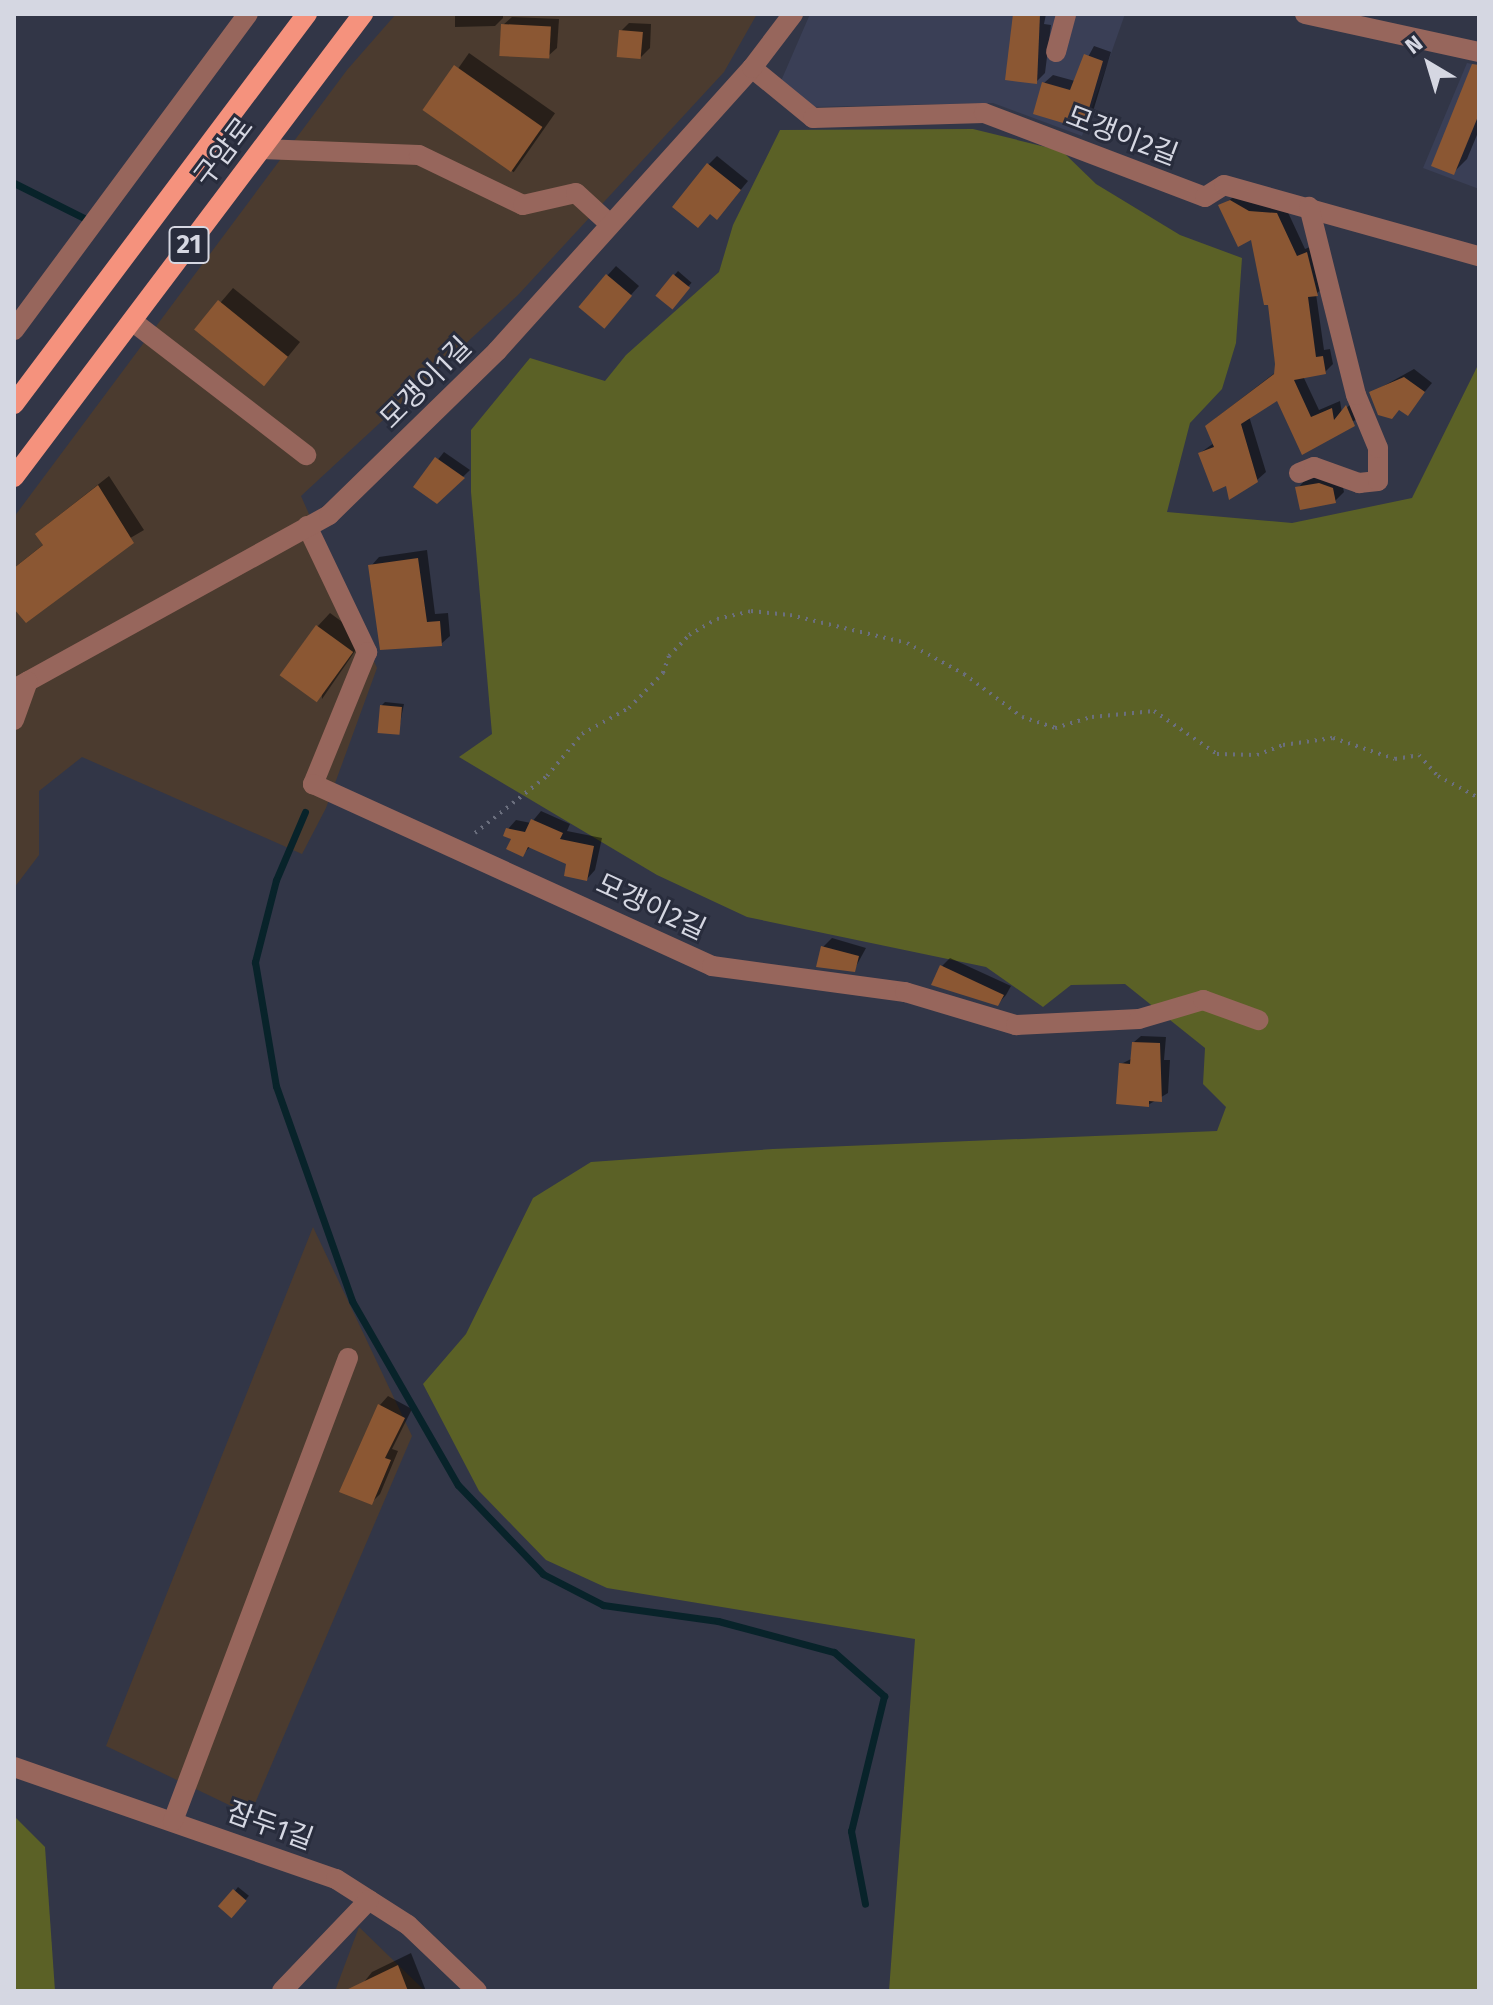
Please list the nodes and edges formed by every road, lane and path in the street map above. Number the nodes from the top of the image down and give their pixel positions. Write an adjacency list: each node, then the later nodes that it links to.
1 (248, 14): 15 (street)
2 (307, 14): 16 (main road, 구암로 / 21)
3 (363, 14): 10 (main road, 구암로 / 21)
4 (793, 14): 9 (street, 모갱이1길)
5 (1066, 14): 7 (street)
6 (1305, 14): 8 (street)
7 (1056, 52)
8 (1479, 52)
9 (752, 68): 11 (street, 모갱이2길); 12 (street, 모갱이1길)
10 (262, 149): 12 (street); 14 (main road, 구암로 / 21)
11 (1309, 207): 13 (street, 모갱이2길); 18 (street)
12 (610, 224): 20 (street, 모갱이1길)
13 (1479, 256)
14 (132, 321): 17 (street); 19 (main road, 구암로 / 21)
15 (14, 330)
16 (14, 404)
17 (306, 455)
18 (1299, 473)
19 (14, 477)
20 (307, 526): 21 (street, 모갱이1길); 24 (street, 모갱이2길)
21 (21, 685): 22 (street)
22 (14, 720)
23 (1479, 798): 24 (path)
24 (456, 846): 25 (street, 모갱이2길)
25 (1258, 1020)
26 (348, 1358): 28 (street)
27 (14, 1767): 28 (street, 잠두1길)
28 (173, 1821): 29 (street, 잠두1길)
29 (369, 1900): 30 (street); 31 (street, 잠두1길)
30 (282, 1991)
31 (477, 1991)

